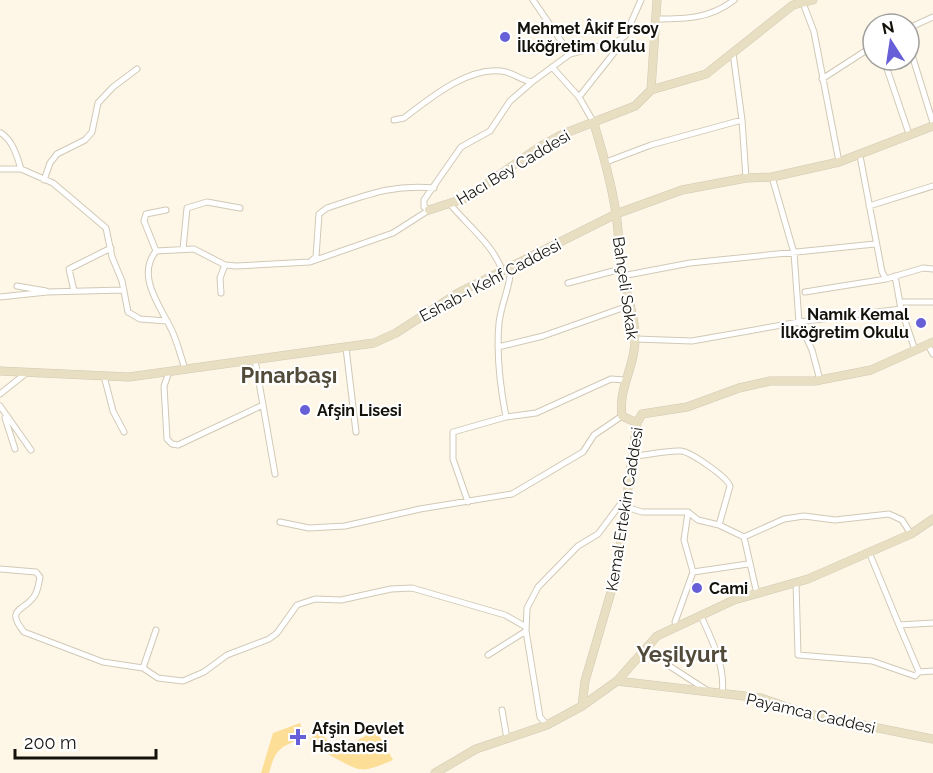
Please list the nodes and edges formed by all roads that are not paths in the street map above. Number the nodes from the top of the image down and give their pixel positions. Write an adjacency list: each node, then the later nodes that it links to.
1 (641, 0): 8 (street)
2 (657, 0): 7 (street)
3 (734, 0): 7 (street)
4 (813, 0): 6 (street, Hacı Bey Caddesi)
5 (534, 1): 10 (street)
6 (802, 3): 9 (street, Hacı Bey Caddesi); 16 (street)
7 (656, 19): 18 (street)
8 (618, 41): 10 (street); 19 (street)
9 (733, 53): 18 (street, Hacı Bey Caddesi); 21 (street)
10 (570, 54): 12 (street)
11 (861, 54): 16 (street)
12 (552, 67): 17 (street); 19 (street)
13 (137, 69): 33 (street)
14 (888, 72): 25 (street)
15 (917, 72): 23 (street)
16 (822, 79): 28 (street)
17 (532, 82): 20 (street); 35 (street)
18 (651, 90): 22 (street, Hacı Bey Caddesi)
19 (579, 97): 22 (street)
20 (394, 120)
21 (742, 120): 27 (street); 32 (street)
22 (594, 124): 27 (street, Bahçeli Sokak); 36 (street, Hacı Bey Caddesi)
23 (933, 124): 25 (street, Eshab-ı Kehf Caddesi)
24 (1, 133): 30 (street)
25 (909, 134): 26 (street, Eshab-ı Kehf Caddesi)
26 (860, 156): 28 (street, Eshab-ı Kehf Caddesi); 37 (street)
27 (606, 162): 41 (street, Bahçeli Sokak)
28 (839, 162): 31 (street, Eshab-ı Kehf Caddesi)
29 (0, 169): 30 (street)
30 (21, 170): 33 (street)
31 (772, 177): 32 (street, Eshab-ı Kehf Caddesi); 46 (street)
32 (746, 178): 41 (street, Eshab-ı Kehf Caddesi)
33 (44, 180): 43 (street)
34 (933, 186): 37 (street)
35 (434, 188): 40 (street); 47 (street)
36 (450, 204): 40 (street, Hacı Bey Caddesi); 50 (street)
37 (869, 206): 42 (street)
38 (240, 208): 44 (street)
39 (166, 210): 45 (street)
40 (429, 210): 47 (street)
41 (616, 214): 50 (street, Eshab-ı Kehf Caddesi); 51 (street, Bahçeli Sokak)
42 (875, 244): 46 (street); 53 (street)
43 (111, 248): 56 (street); 57 (street)
44 (183, 249): 45 (street); 48 (street)
45 (156, 251): 66 (street)
46 (794, 253): 51 (street); 67 (street)
47 (310, 261): 48 (street)
48 (225, 265): 60 (street)
49 (933, 269): 52 (street)
50 (507, 270): 70 (street); 71 (street, Eshab-ı Kehf Caddesi)
51 (622, 273): 54 (street); 64 (street, Bahçeli Sokak)
52 (895, 276): 53 (street); 62 (street)
53 (886, 279): 59 (street)
54 (568, 284)
55 (17, 286): 58 (street)
56 (123, 290): 57 (street); 66 (street)
57 (74, 291): 58 (street)
58 (54, 292): 61 (street)
59 (805, 292)
60 (221, 293)
61 (0, 297)
62 (900, 302): 63 (street); 65 (street)
63 (933, 302)
64 (631, 305): 68 (street, Bahçeli Sokak); 70 (street)
65 (902, 309): 67 (street); 72 (street)
66 (167, 321): 75 (street)
67 (799, 322): 68 (street); 81 (street)
68 (636, 339): 80 (street, Bahçeli Sokak)
69 (930, 344): 72 (street, Kemal Ertekin Caddesi); 73 (street)
70 (498, 347): 87 (street)
71 (346, 348): 74 (street, Eshab-ı Kehf Caddesi); 90 (street)
72 (915, 350): 81 (street, Kemal Ertekin Caddesi)
73 (933, 354)
74 (255, 360): 75 (street, Eshab-ı Kehf Caddesi); 83 (street)
75 (185, 369): 77 (street, Eshab-ı Kehf Caddesi)
76 (0, 371): 78 (street, Eshab-ı Kehf Caddesi)
77 (169, 372): 79 (street, Eshab-ı Kehf Caddesi); 83 (street)
78 (25, 374): 79 (street, Eshab-ı Kehf Caddesi); 82 (street)
79 (104, 376): 89 (street)
80 (625, 380): 86 (street, Bahçeli Sokak); 87 (street)
81 (820, 380): 88 (street, Kemal Ertekin Caddesi)
82 (0, 394)
83 (263, 405): 94 (street)
84 (0, 406): 85 (street)
85 (4, 413): 91 (street); 92 (street)
86 (622, 416): 88 (street); 96 (street)
87 (506, 417): 96 (street)
88 (637, 423): 93 (street, Kemal Ertekin Caddesi)
89 (123, 432)
90 (356, 432)
91 (15, 449)
92 (32, 450)
93 (634, 456): 95 (street, Kemal Ertekin Caddesi); 101 (street)
94 (276, 474)
95 (628, 495): 97 (street, Kemal Ertekin Caddesi); 114 (street)
96 (468, 502): 100 (street)
97 (626, 507): 98 (street); 124 (street, Kemal Ertekin Caddesi)
98 (688, 512): 101 (street); 107 (street)
99 (933, 519): 102 (street)
100 (280, 522)
101 (719, 525): 103 (street)
102 (911, 534): 103 (street); 104 (street)
103 (744, 537): 105 (street)
104 (869, 552): 108 (street); 112 (street)
105 (748, 564): 107 (street); 109 (street)
106 (0, 569): 118 (street)
107 (693, 572): 113 (street)
108 (796, 582): 109 (street); 120 (street)
109 (756, 594): 110 (street)
110 (701, 616): 113 (street); 123 (street)
111 (933, 623): 112 (street)
112 (899, 625): 120 (street)
113 (677, 627): 121 (street)
114 (526, 629): 116 (street); 118 (street); 126 (street)
115 (156, 630): 118 (street)
116 (488, 656)
117 (671, 667): 122 (street)
118 (143, 668)
119 (933, 671): 120 (street)
120 (919, 672)
121 (617, 681): 122 (street, Payamca Caddesi); 124 (street)
122 (712, 694): 123 (street, Payamca Caddesi)
123 (722, 695): 128 (street, Payamca Caddesi)
124 (582, 706): 126 (street)
125 (502, 710): 127 (street)
126 (548, 725): 127 (street)
127 (507, 739): 129 (street)
128 (933, 739)
129 (435, 773)

